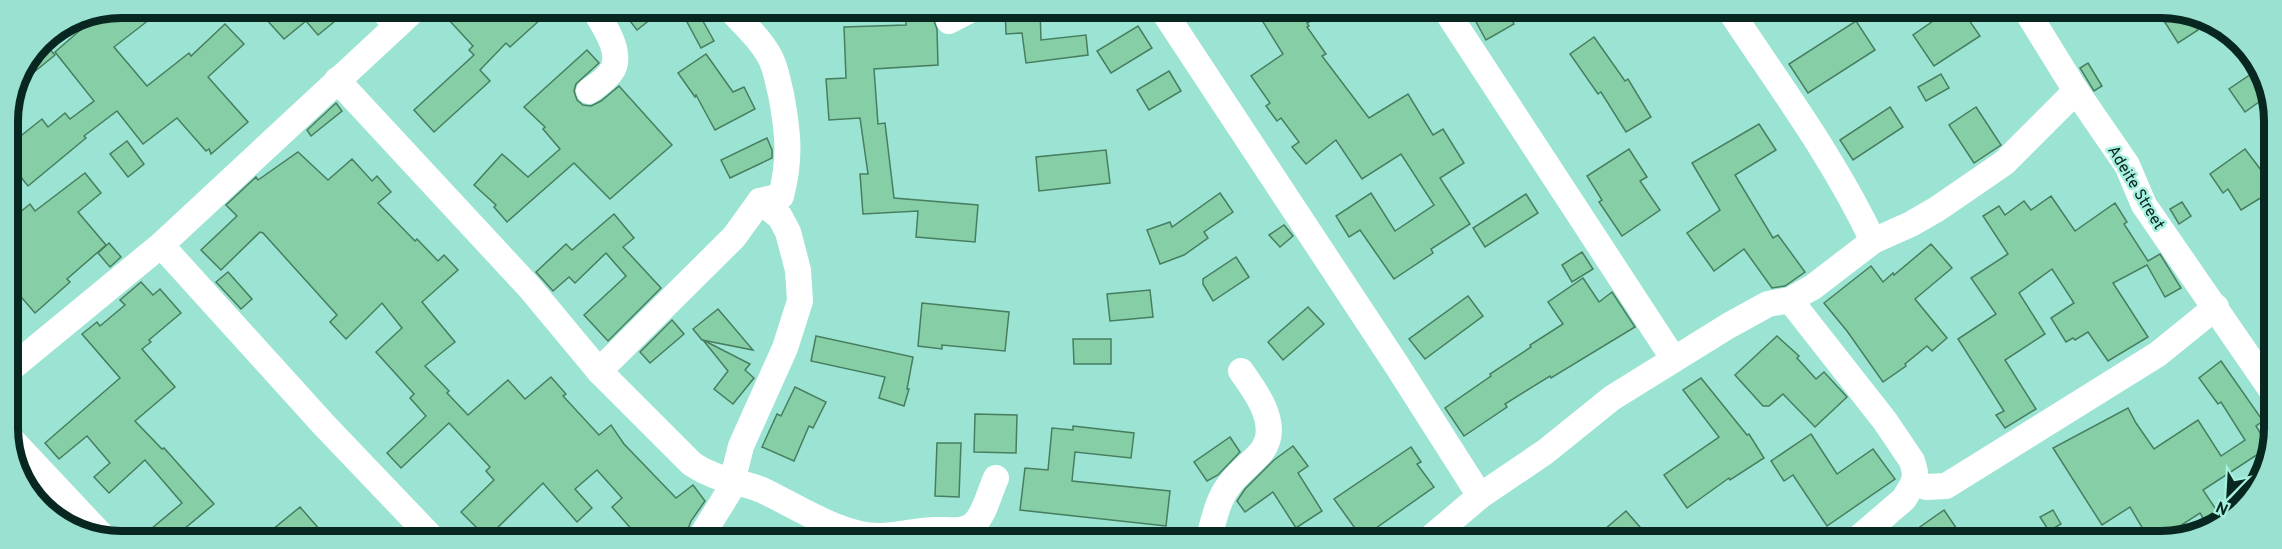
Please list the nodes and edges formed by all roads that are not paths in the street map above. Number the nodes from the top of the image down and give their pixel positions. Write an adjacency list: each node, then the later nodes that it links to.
1 (387, 18): 10 (street)
2 (599, 18): 11 (street)
3 (738, 18): 13 (street)
4 (955, 18): 9 (street)
5 (1168, 18): 27 (street)
6 (1451, 18): 18 (street)
7 (1735, 18): 14 (street)
8 (2031, 18): 12 (street, Adeite Street)
9 (949, 21)
10 (337, 80): 15 (street); 20 (street)
11 (589, 91)
12 (2076, 91): 14 (street); 17 (street, Adeite Street)
13 (760, 201): 20 (street); 25 (street)
14 (1873, 241): 16 (street)
15 (161, 245): 19 (street); 29 (street)
16 (1790, 300): 18 (street); 26 (street)
17 (2216, 307): 22 (street, Adeite Street); 26 (street)
18 (1673, 358): 27 (street)
19 (18, 363)
20 (599, 371): 25 (street)
21 (1242, 371): 33 (street)
22 (2264, 379)
23 (20, 449): 28 (street)
24 (996, 478): 32 (street)
25 (733, 481): 30 (street); 31 (street)
26 (1914, 482): 35 (street)
27 (1480, 496): 34 (street)
28 (93, 527)
29 (425, 531)
30 (705, 531)
31 (853, 531)
32 (925, 531)
33 (1211, 531)
34 (1439, 531)
35 (1867, 531)

